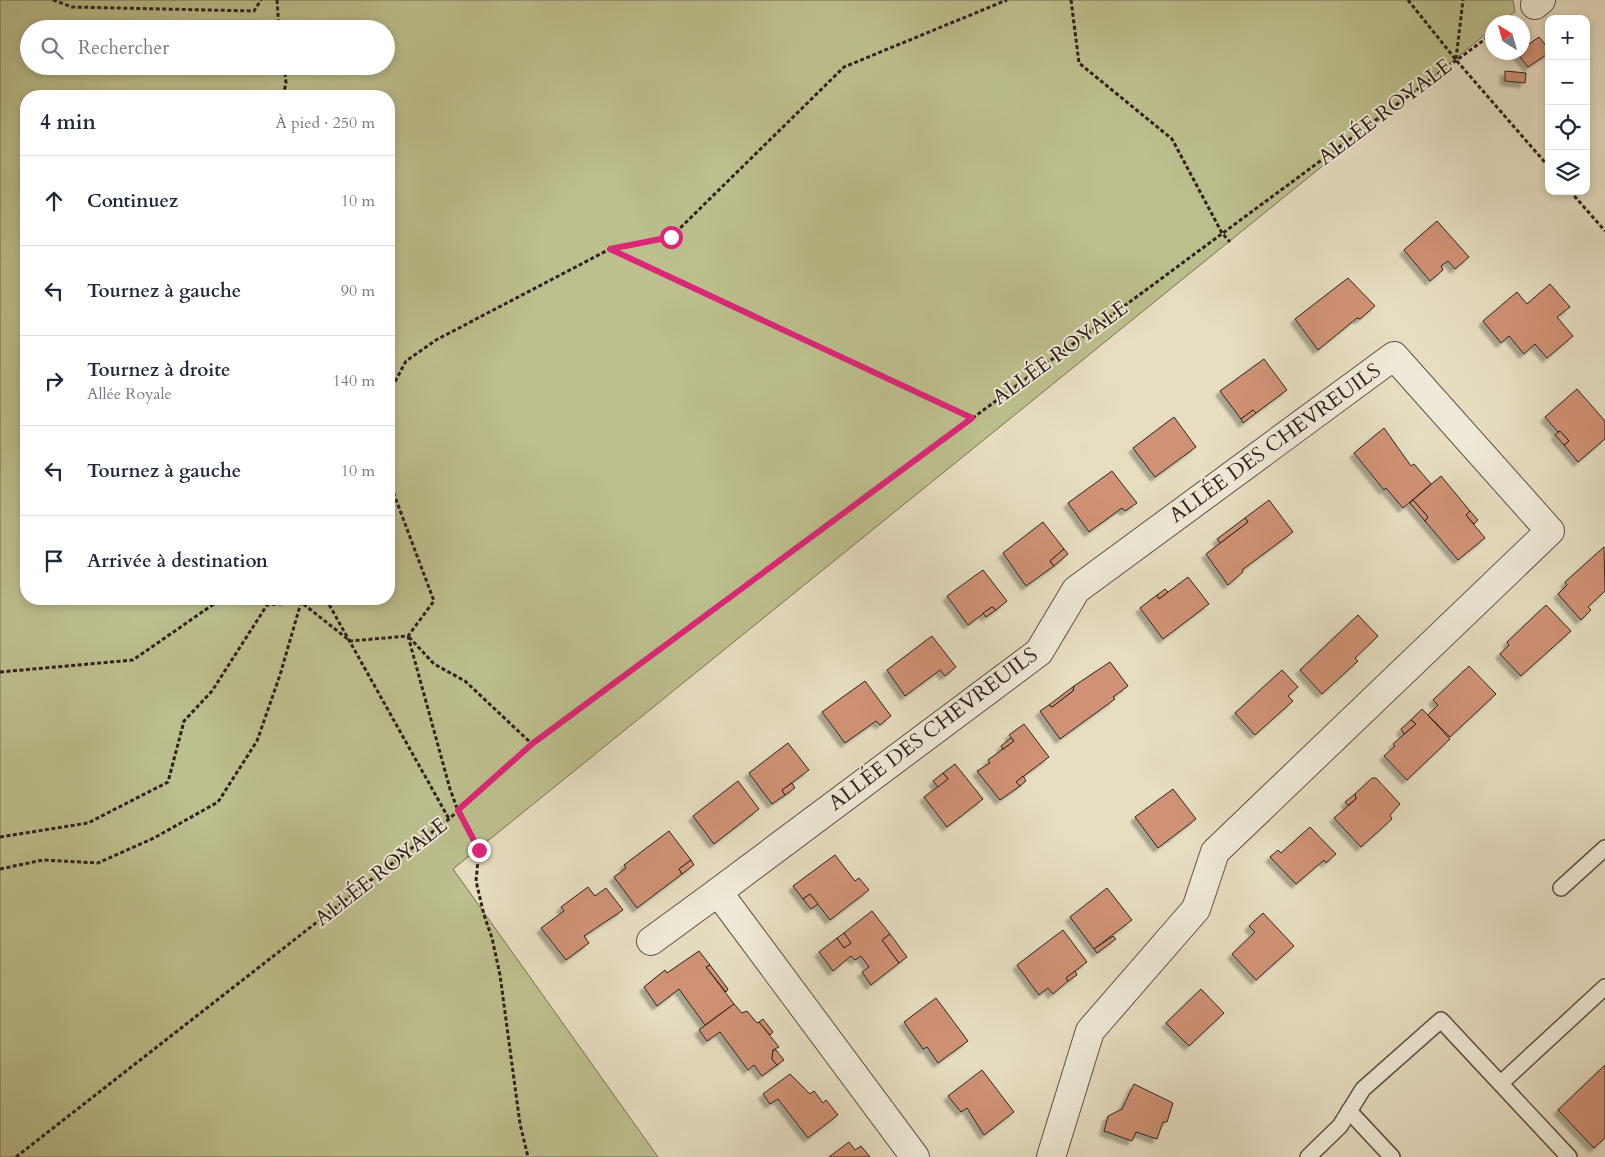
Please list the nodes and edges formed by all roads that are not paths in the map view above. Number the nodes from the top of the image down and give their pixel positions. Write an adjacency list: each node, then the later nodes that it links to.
1 (1605, 848): 2 (lane)
2 (1562, 888)
3 (718, 892): 4 (street, ALLÉE DES CHEVREUILS); 8 (street); 9 (street, ALLÉE DES CHEVREUILS)
4 (651, 941)
5 (1605, 987): 6 (lane)
6 (1501, 1083): 7 (lane); 12 (lane)
7 (1349, 1111): 10 (lane); 11 (lane)
8 (915, 1157)
9 (1051, 1157)
10 (1308, 1157)
11 (1392, 1157)
12 (1569, 1157)

